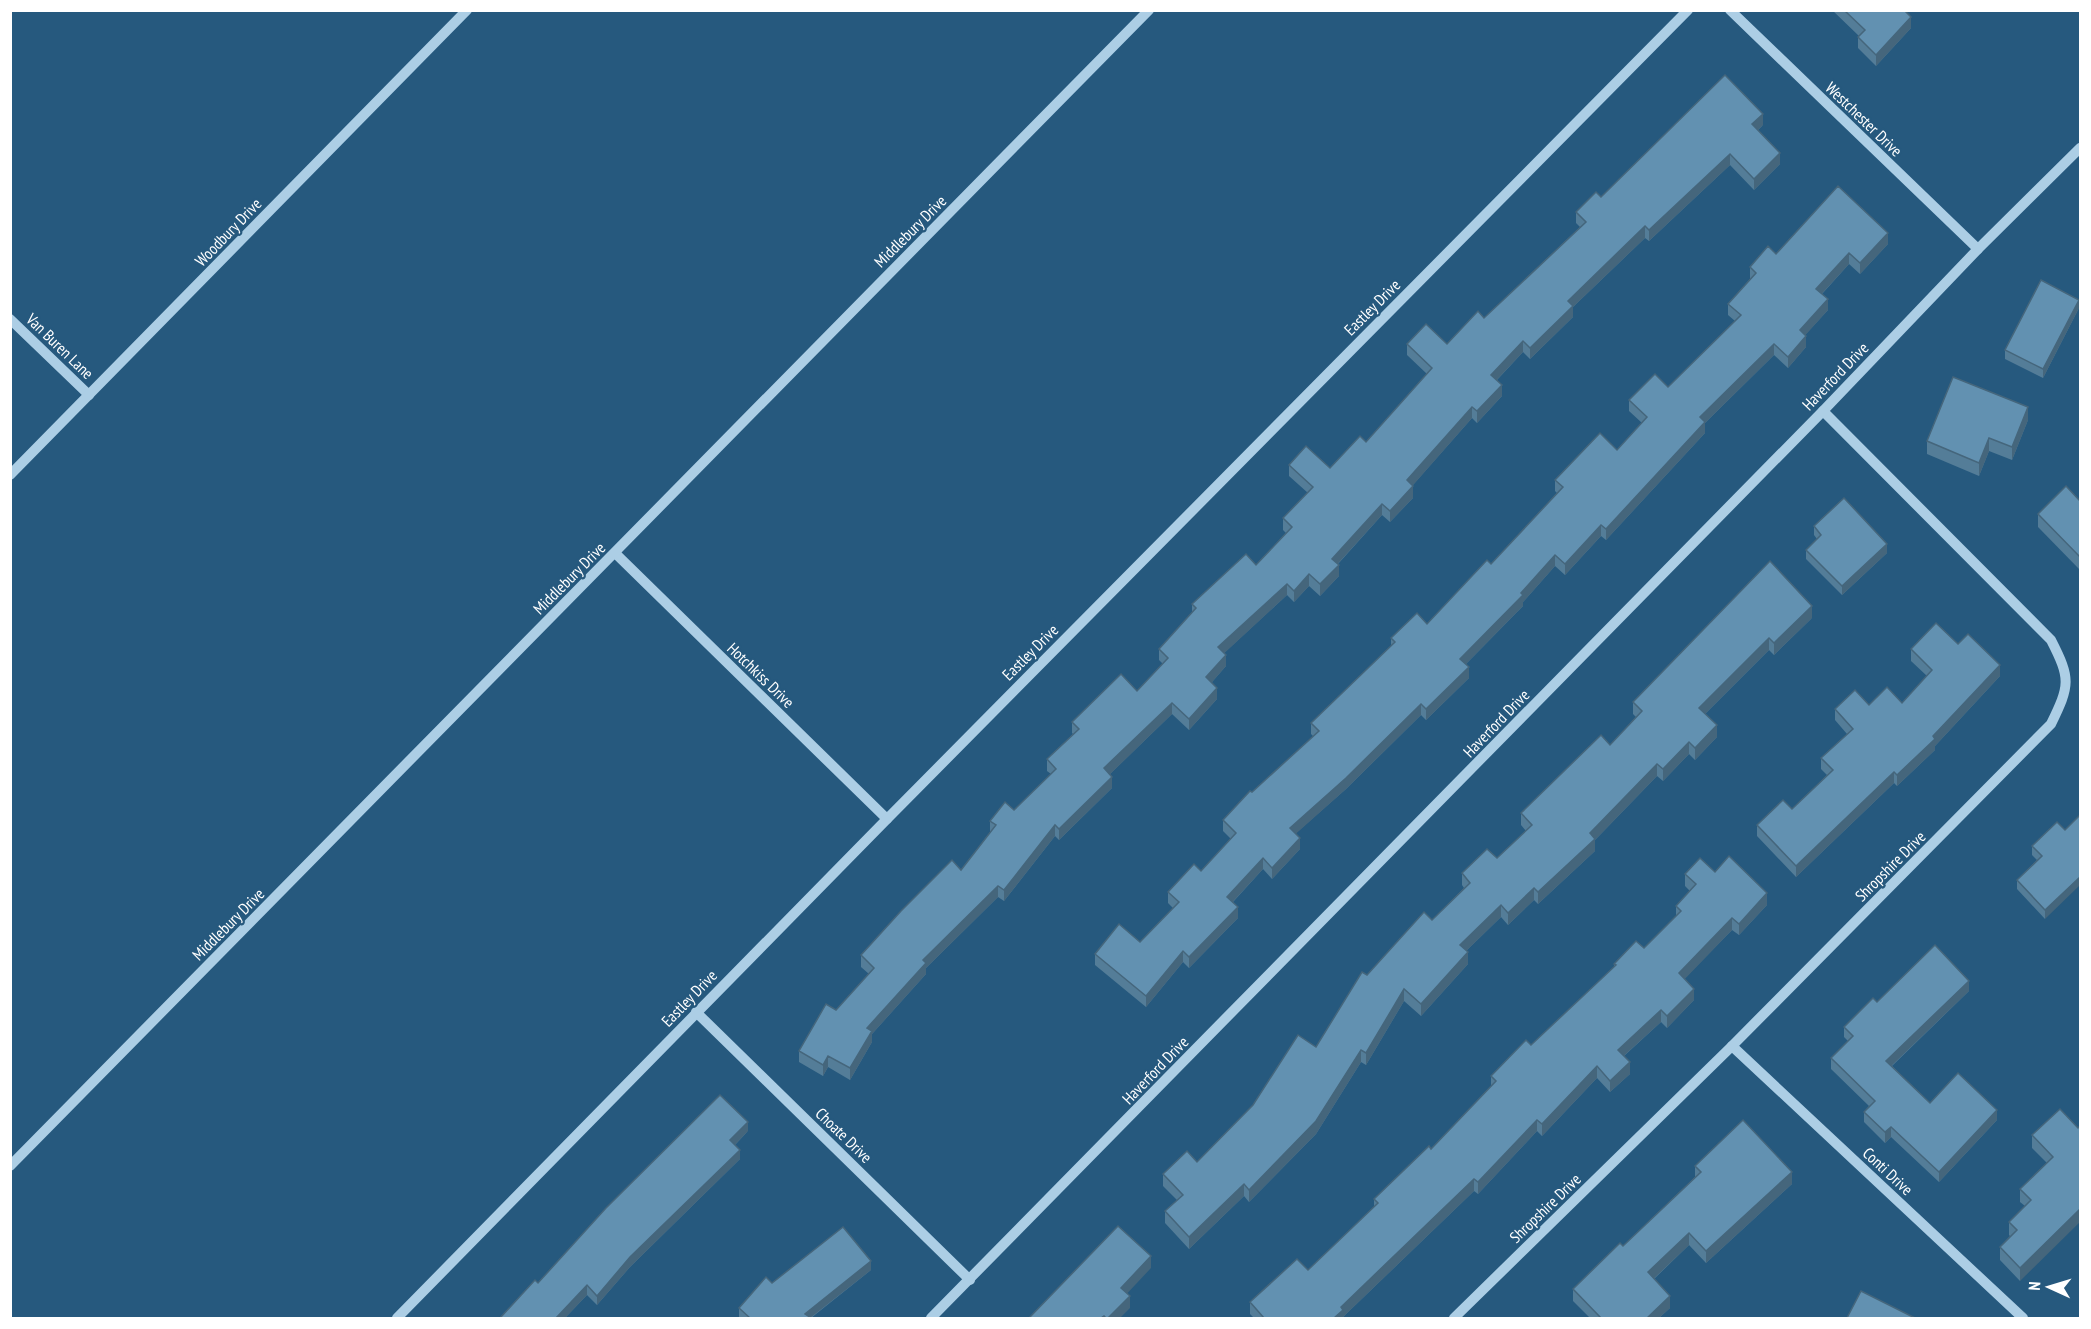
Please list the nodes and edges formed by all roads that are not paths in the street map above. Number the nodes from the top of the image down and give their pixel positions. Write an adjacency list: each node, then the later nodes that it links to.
1 (466, 10): 8 (street, Woodbury Drive)
2 (1149, 10): 11 (street, Middlebury Drive)
3 (1688, 10): 12 (street, Eastley Drive)
4 (1731, 10): 6 (street, Westchester Drive)
5 (2080, 148): 6 (street, Haverford Drive)
6 (1978, 249): 9 (street, Haverford Drive)
7 (10, 319): 8 (street, Van Buren Lane)
8 (89, 395): 10 (street, Woodbury Drive)
9 (1822, 411): 14 (street, Shropshire Drive); 16 (street, Haverford Drive)
10 (10, 475)
11 (615, 553): 12 (street, Hotchkiss Drive); 15 (street, Middlebury Drive)
12 (887, 819): 13 (street, Eastley Drive)
13 (696, 1012): 16 (street, Choate Drive); 17 (street, Eastley Drive)
14 (1732, 1046): 19 (street, Shropshire Drive); 20 (street, Conti Drive)
15 (10, 1166)
16 (970, 1280): 18 (street, Haverford Drive)
17 (397, 1318)
18 (931, 1318)
19 (1454, 1318)
20 (2023, 1318)

